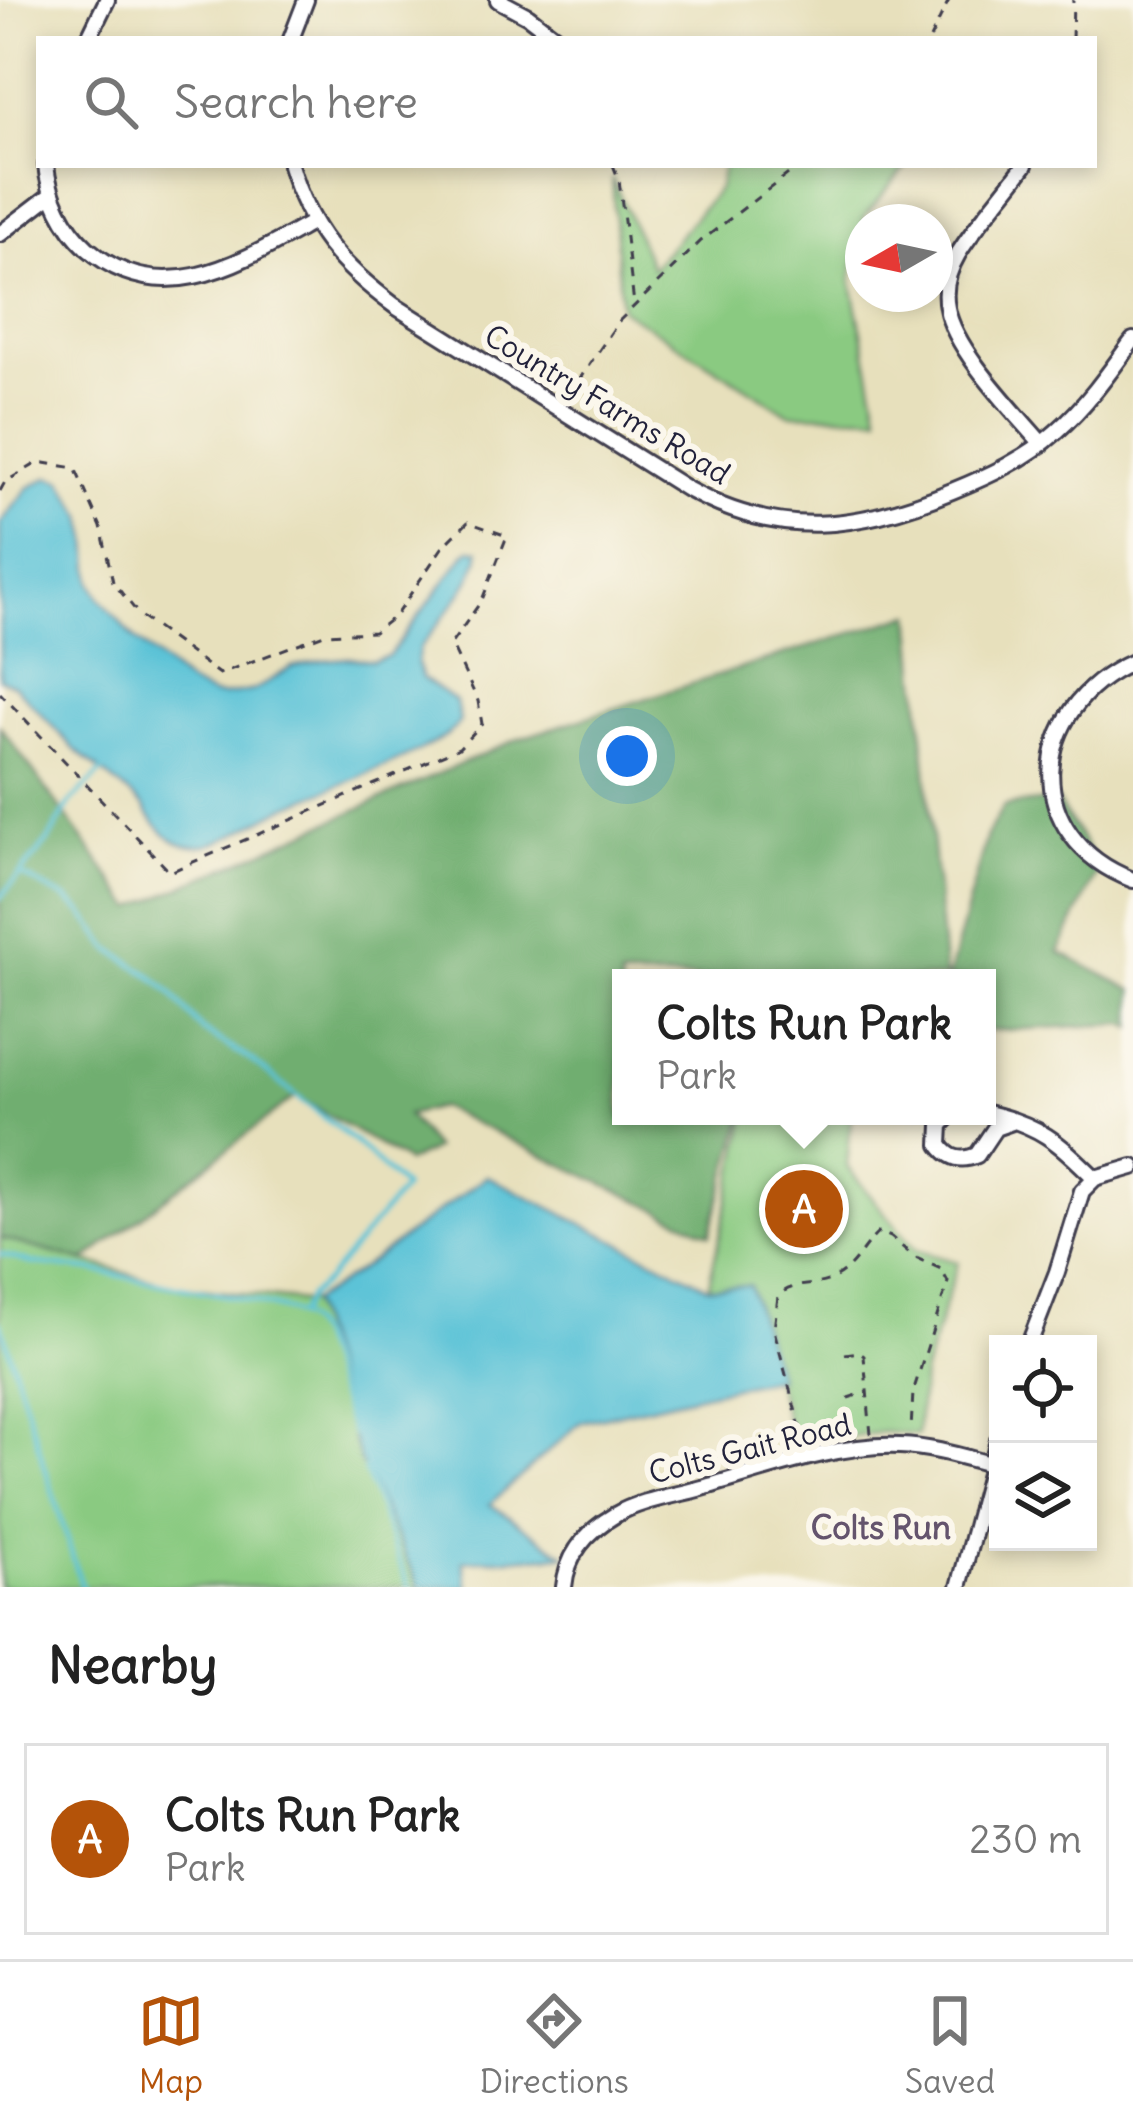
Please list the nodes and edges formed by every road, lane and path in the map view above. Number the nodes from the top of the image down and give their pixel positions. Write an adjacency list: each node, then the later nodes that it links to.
1 (107, 0): 6 (street)
2 (306, 0): 7 (street)
3 (498, 0): 8 (street)
4 (950, 0): 9 (path)
5 (1073, 0): 10 (path)
6 (89, 36)
7 (292, 36)
8 (554, 36)
9 (932, 36)
10 (1072, 36)
11 (47, 168): 16 (street)
12 (291, 168): 17 (street, Country Farms Road)
13 (614, 168): 19 (path)
14 (796, 168): 19 (path)
15 (1023, 168): 23 (street)
16 (52, 194): 17 (street); 18 (street)
17 (313, 222): 23 (street, Country Farms Road)
18 (0, 234)
19 (634, 306): 22 (path)
20 (1133, 340): 21 (street, Country Farms Road)
21 (1127, 361): 23 (street, Country Farms Road)
22 (567, 397)
23 (1042, 444)
24 (0, 490): 26 (path)
25 (1133, 662): 27 (street)
26 (0, 693)
27 (1133, 880)
28 (996, 1115): 29 (street)
29 (1015, 1120): 30 (street); 32 (street)
30 (941, 1125)
31 (1133, 1167): 32 (street)
32 (1095, 1178): 35 (street)
33 (942, 1302): 34 (path); 40 (path); 41 (path)
34 (929, 1305)
35 (1033, 1335)
36 (844, 1354): 37 (path)
37 (867, 1392): 38 (path); 39 (path)
38 (848, 1398)
39 (873, 1447): 40 (street, Colts Gait Road); 41 (street, Colts Gait Road)
40 (910, 1447): 42 (street, Colts Gait Road)
41 (809, 1459): 44 (street, Colts Gait Road)
42 (989, 1464)
43 (989, 1469): 45 (street)
44 (564, 1587)
45 (959, 1587)

